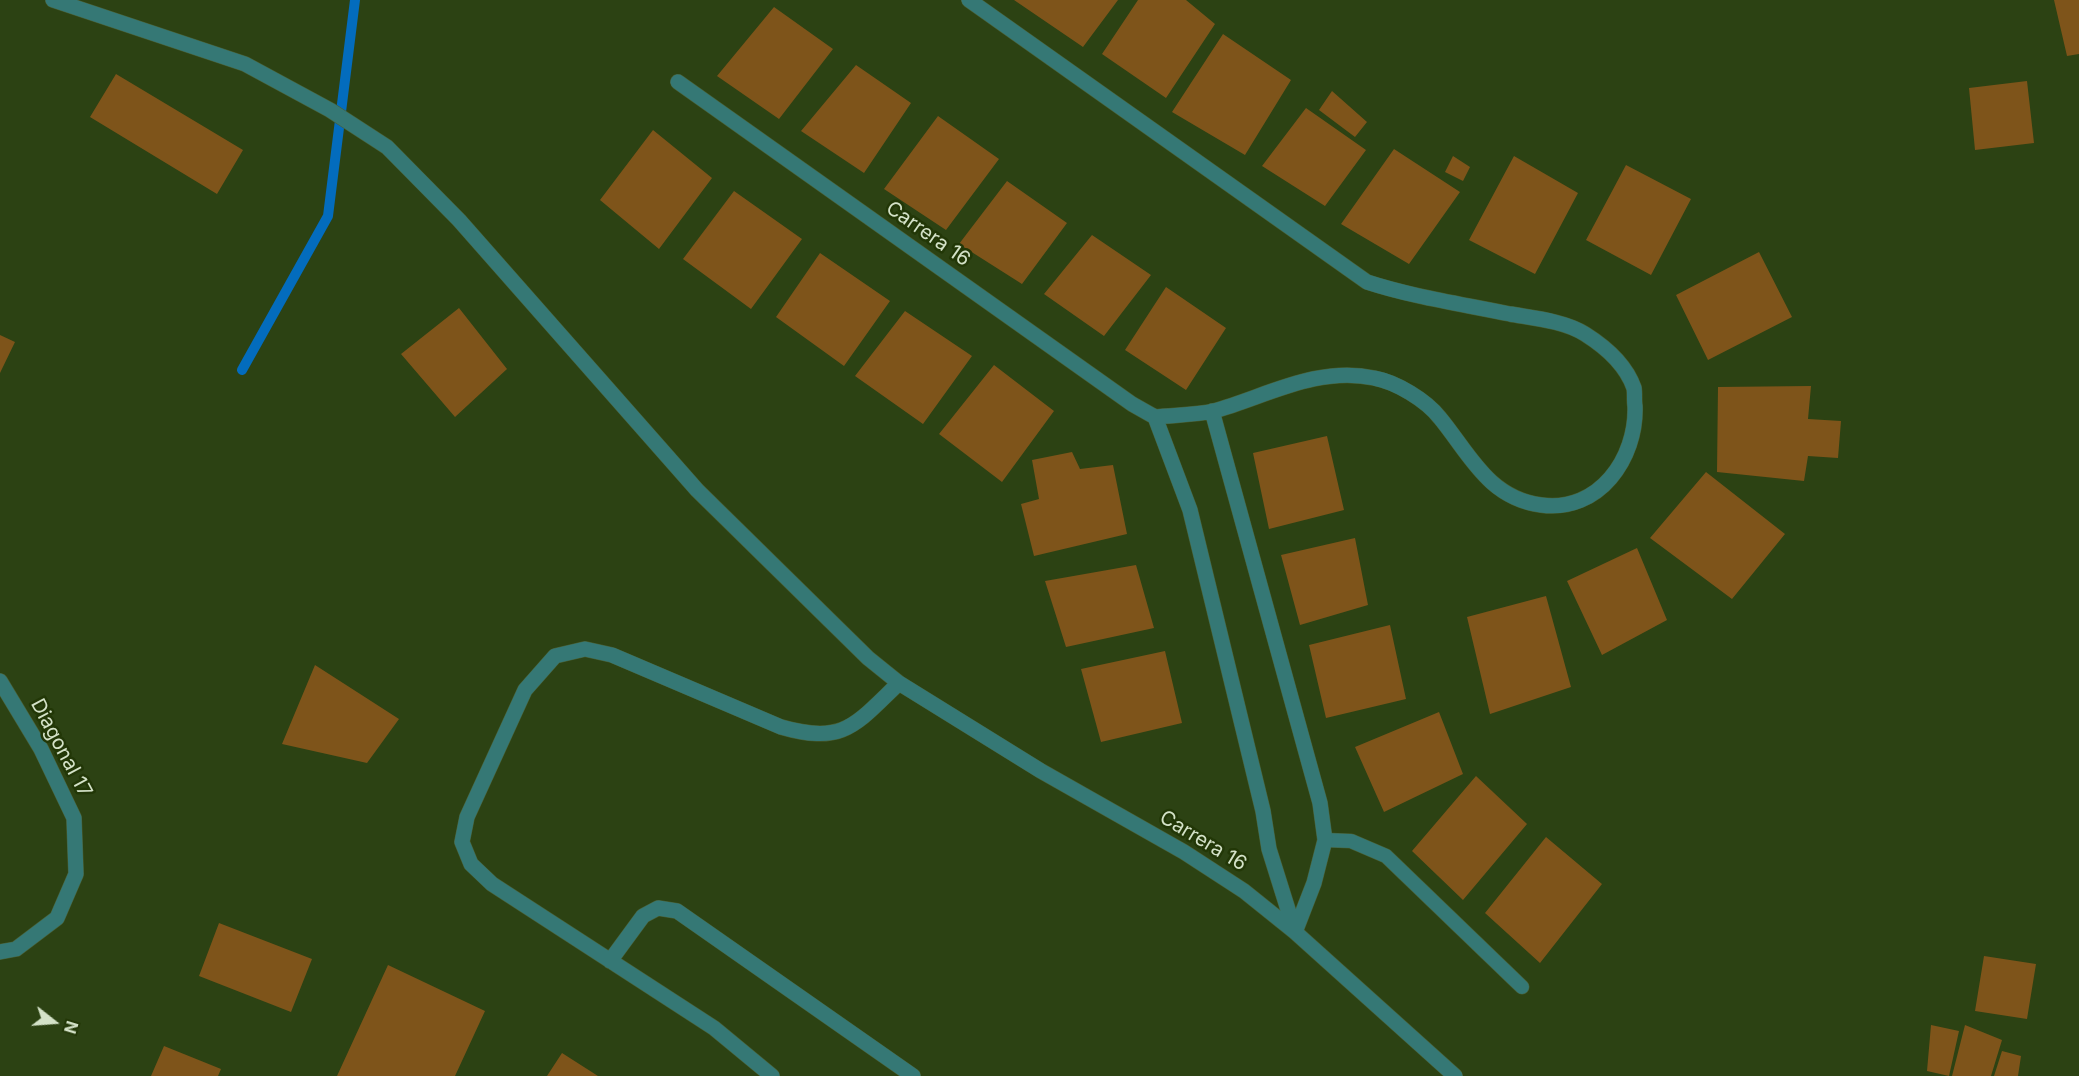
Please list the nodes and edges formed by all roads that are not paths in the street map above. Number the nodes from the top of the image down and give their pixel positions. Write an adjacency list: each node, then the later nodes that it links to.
1 (53, 0): 7 (street, Carrera 16)
2 (969, 0): 4 (street)
3 (678, 82): 5 (street, Carrera 16)
4 (1212, 411): 5 (street); 8 (street)
5 (1155, 417): 9 (street)
6 (0, 681): 10 (street, Diagonal 17)
7 (898, 683): 9 (street, Carrera 16); 11 (street)
8 (1324, 840): 9 (street); 12 (lane)
9 (1295, 932): 15 (street, Carrera 16)
10 (0, 952)
11 (610, 961): 13 (street); 14 (street)
12 (1522, 987)
13 (772, 1076)
14 (913, 1076)
15 (1455, 1076)

